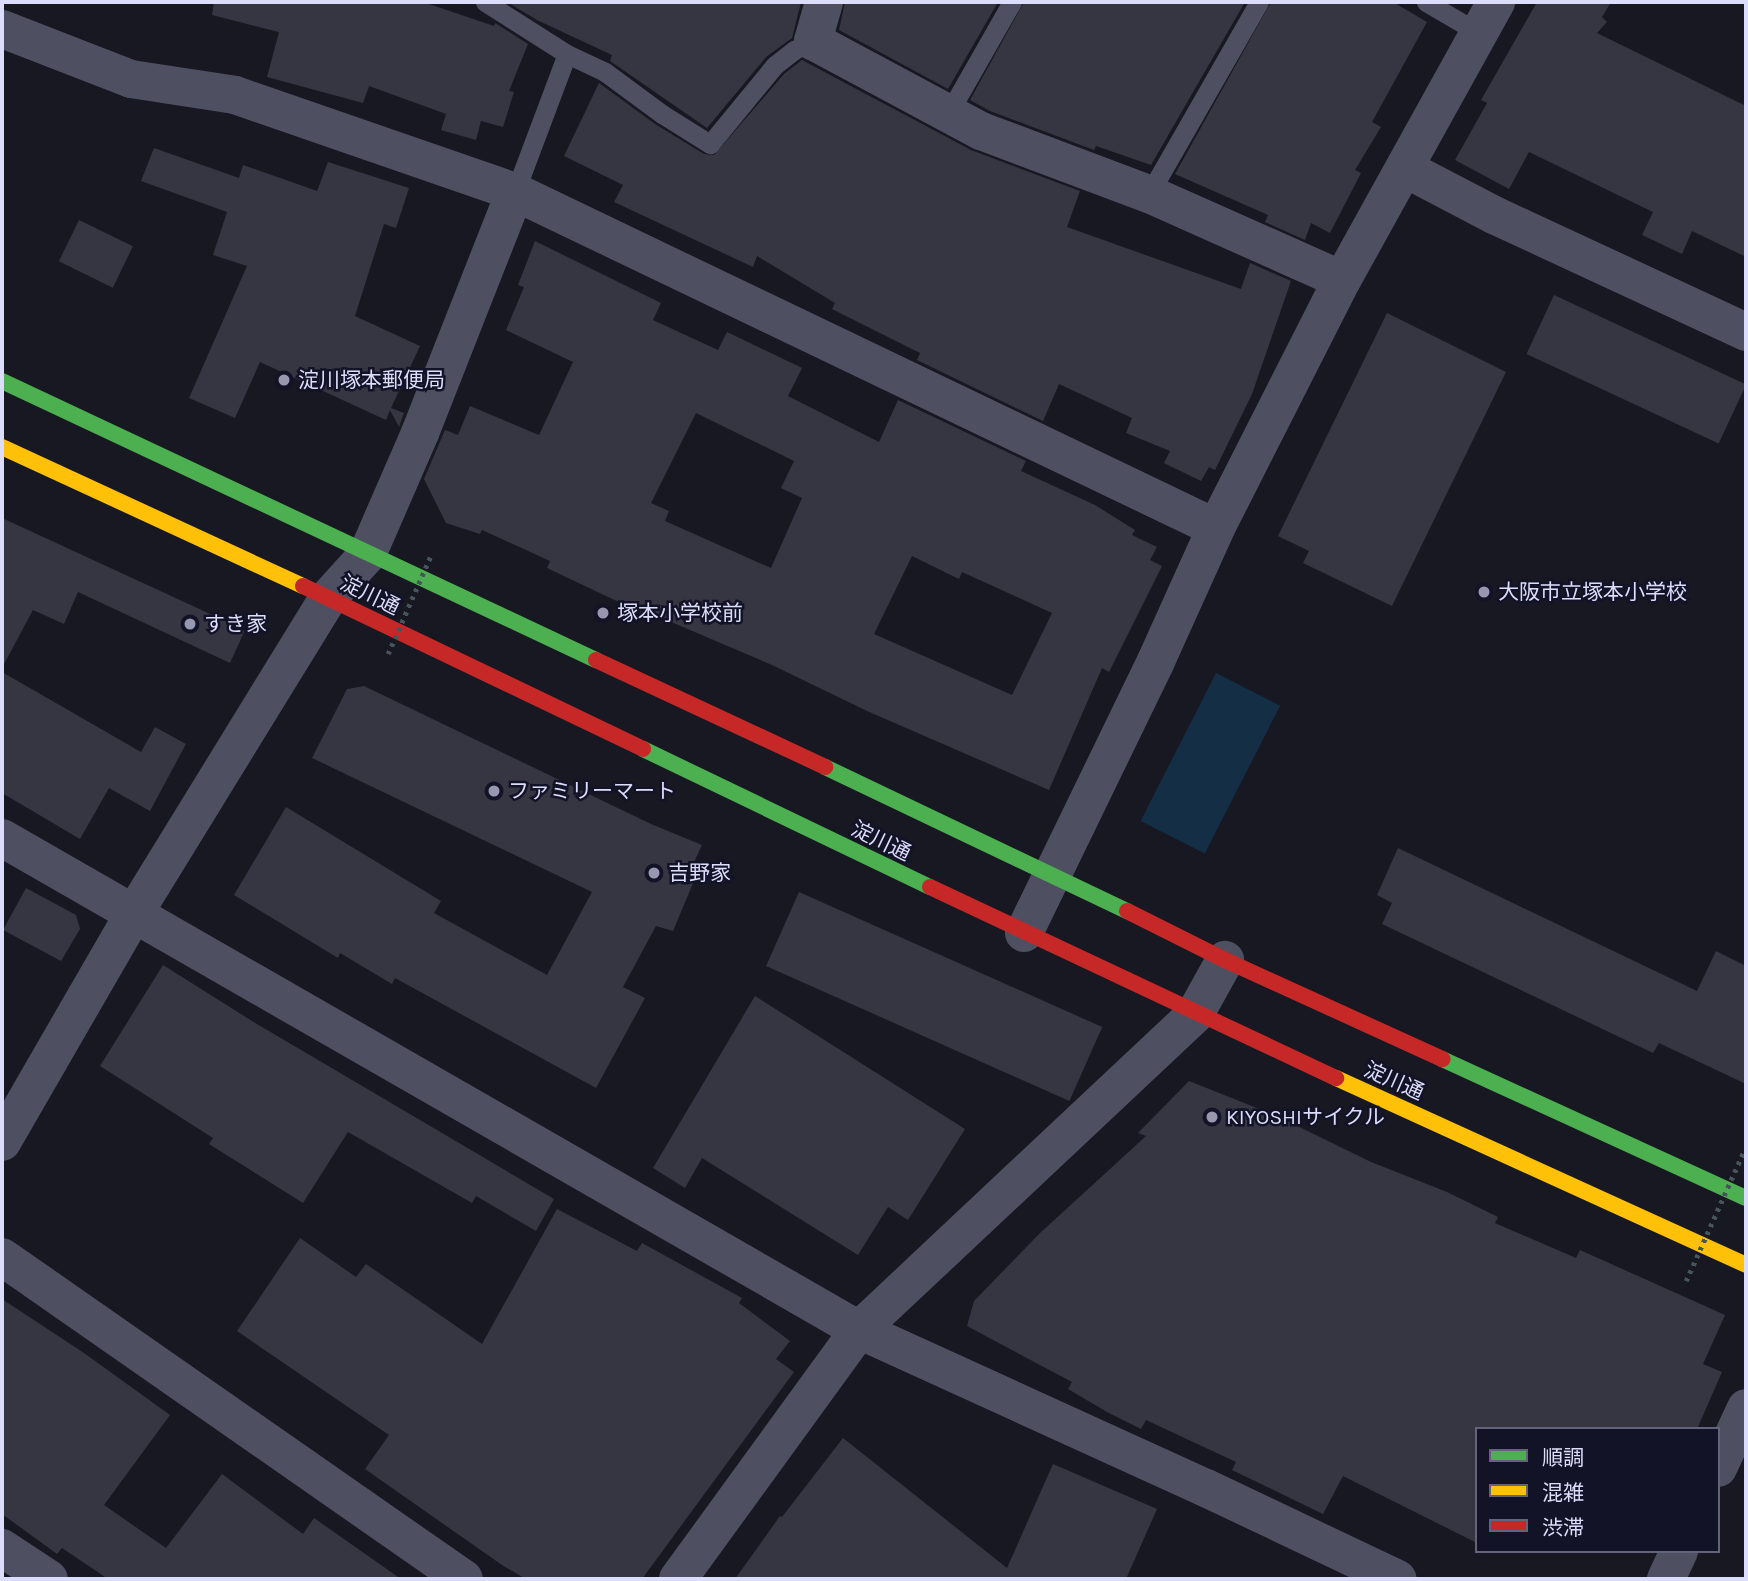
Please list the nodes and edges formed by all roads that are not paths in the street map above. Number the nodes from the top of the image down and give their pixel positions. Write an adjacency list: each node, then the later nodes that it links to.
1 (485, 2): 9 (lane)
2 (824, 2): 8 (street)
3 (1012, 2): 10 (lane)
4 (1259, 2): 13 (lane)
5 (1426, 2): 6 (lane)
6 (1488, 17): 11 (street)
7 (2, 29): 12 (street)
8 (813, 41): 9 (lane); 10 (street)
9 (567, 54): 12 (lane)
10 (948, 114): 13 (street)
11 (1406, 169): 14 (street); 15 (street)
12 (515, 192): 18 (street); 19 (street)
13 (1149, 194): 14 (street)
14 (1342, 280): 18 (street)
15 (1746, 332)
16 (2, 381): 19 (street, 淀川通)
17 (2, 447): 20 (street, 淀川通)
18 (1216, 528): 22 (street)
19 (368, 555): 20 (street); 22 (street, 淀川通)
20 (328, 598): 23 (street); 24 (street, 淀川通)
21 (2, 838): 23 (street)
22 (1053, 874): 24 (street); 25 (street, 淀川通)
23 (135, 912): 27 (street); 31 (street)
24 (1024, 933): 26 (street, 淀川通)
25 (1226, 960): 26 (street); 28 (street, 淀川通)
26 (1195, 1014): 30 (street, 淀川通); 31 (street)
27 (2, 1142)
28 (1746, 1198)
29 (2, 1257): 37 (street)
30 (1746, 1265)
31 (859, 1329): 38 (street); 39 (street)
32 (1746, 1408): 33 (street)
33 (1720, 1464)
34 (2, 1548): 36 (street)
35 (1678, 1553): 40 (street)
36 (49, 1579)
37 (464, 1579)
38 (678, 1579)
39 (1398, 1579)
40 (1666, 1579)

